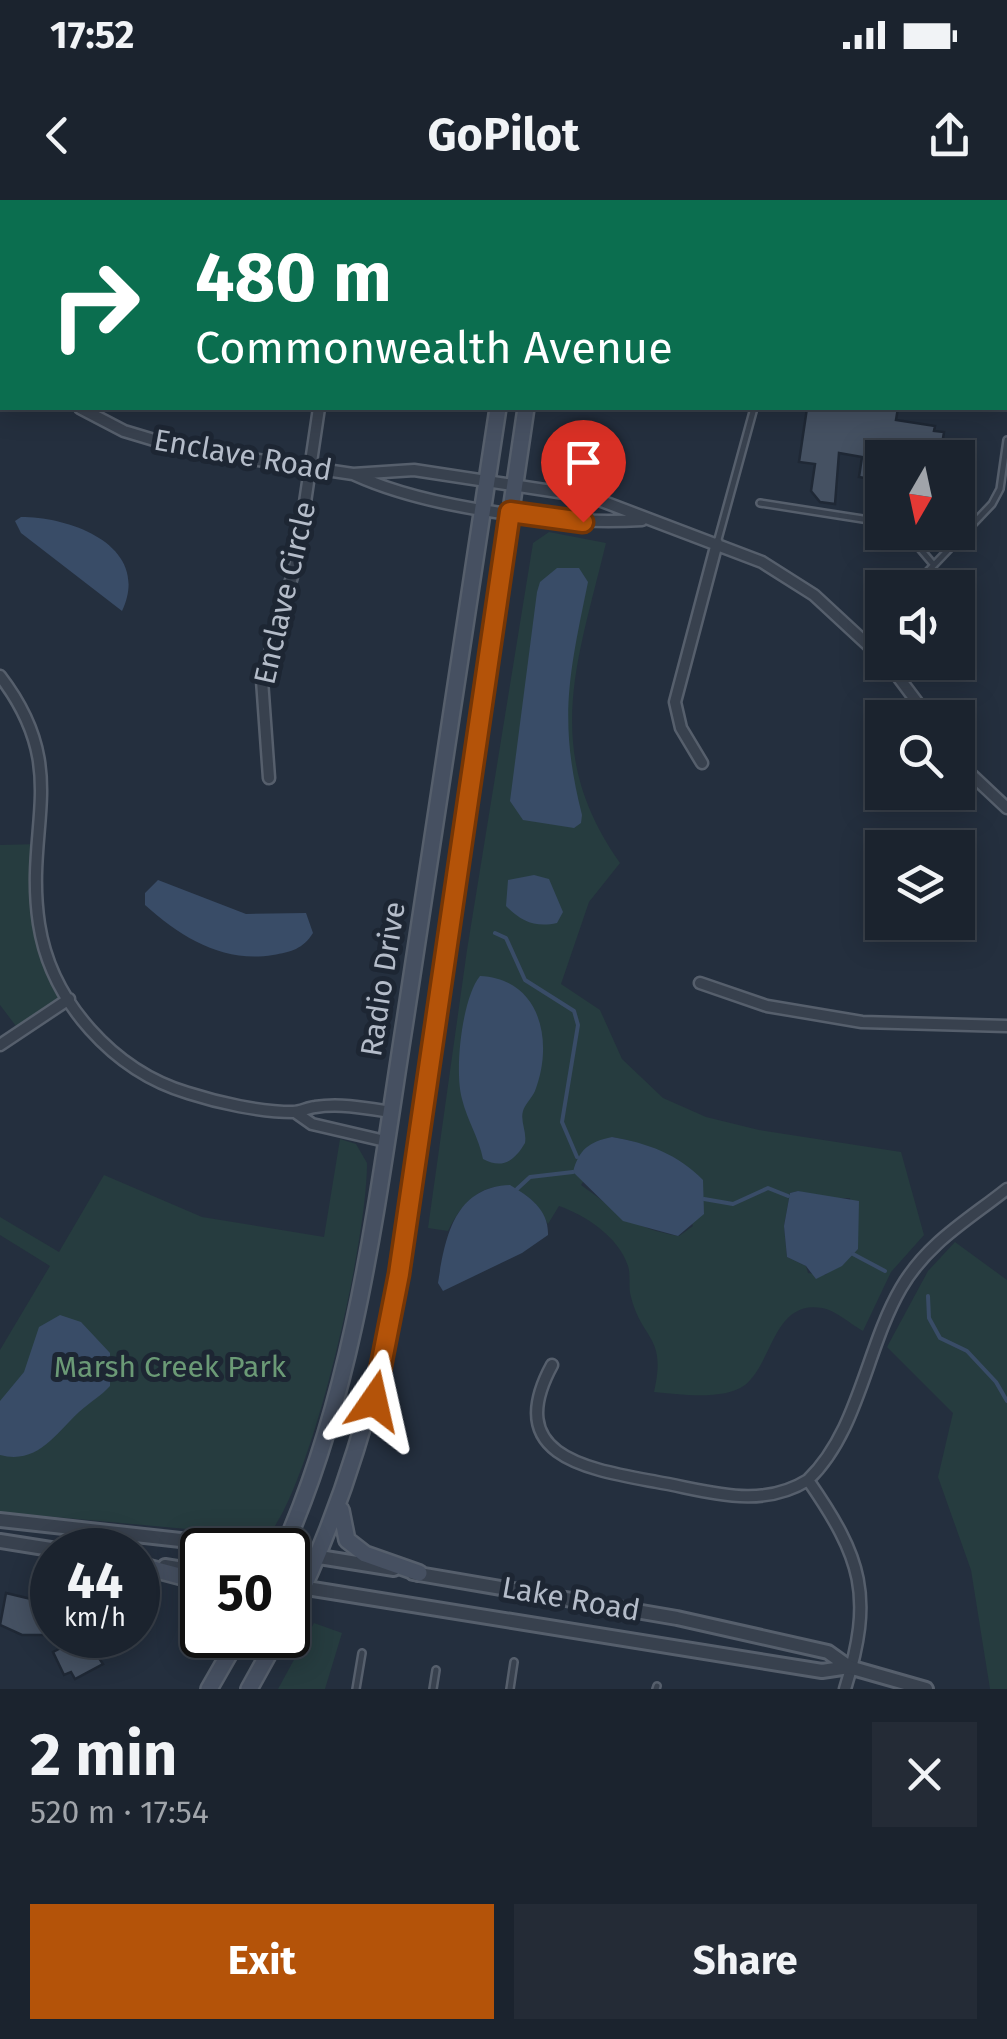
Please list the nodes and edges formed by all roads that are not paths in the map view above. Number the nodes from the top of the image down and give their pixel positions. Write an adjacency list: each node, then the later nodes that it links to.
1 (84, 410): 7 (street, Enclave Road)
2 (319, 410): 7 (street, Enclave Circle)
3 (498, 410): 9 (main road, Radio Drive)
4 (526, 410): 10 (main road, Radio Drive)
5 (753, 410): 16 (lane)
6 (1007, 440): 18 (lane)
7 (312, 468): 8 (street, Enclave Road); 25 (street, Enclave Circle)
8 (353, 474): 9 (street, Enclave Road); 12 (street, Enclave Road)
9 (487, 480): 10 (street, Enclave Road); 12 (main road, Radio Drive)
10 (514, 484): 13 (main road, Radio Drive); 14 (street, Enclave Road)
11 (760, 503): 15 (lane)
12 (483, 507): 13 (street, Enclave Road); 33 (main road, Radio Drive)
13 (510, 512): 14 (street, Enclave Road); 38 (main road, Radio Drive)
14 (648, 519): 16 (street, Enclave Road)
15 (865, 519)
16 (717, 543): 20 (street, Enclave Road); 24 (street)
17 (921, 550): 18 (lane)
18 (934, 565): 19 (lane)
19 (929, 570)
20 (864, 638)
21 (0, 676): 29 (street)
22 (900, 680): 23 (street, Enclave Road)
23 (915, 700)
24 (702, 764)
25 (270, 778)
26 (975, 778): 27 (street)
27 (1007, 808)
28 (700, 984): 30 (street)
29 (69, 1000): 31 (street); 32 (street)
30 (1007, 1026)
31 (0, 1045)
32 (295, 1112): 33 (street); 34 (street)
33 (390, 1112): 34 (main road, Radio Drive)
34 (385, 1141): 40 (main road, Radio Drive)
35 (1007, 1189): 37 (street)
36 (552, 1365): 37 (street)
37 (808, 1480): 53 (street)
38 (340, 1504): 45 (main road, Radio Drive); 47 (main road)
39 (0, 1520): 41 (street)
40 (293, 1528)
41 (180, 1540)
42 (0, 1541): 43 (street)
43 (30, 1546)
44 (310, 1556): 45 (street, Lake Road)
45 (316, 1557): 46 (main road, Radio Drive); 47 (street, Lake Road)
46 (310, 1565)
47 (418, 1574): 53 (street, Lake Road)
48 (310, 1588): 53 (street, Lake Road)
49 (362, 1653): 57 (lane)
50 (228, 1658): 55 (main road)
51 (266, 1658): 56 (main road)
52 (514, 1662): 59 (lane)
53 (850, 1667): 60 (street); 61 (street, Lake Road)
54 (436, 1670): 58 (lane)
55 (209, 1689)
56 (248, 1689)
57 (356, 1689)
58 (433, 1689)
59 (510, 1689)
60 (846, 1689)
61 (926, 1689)

